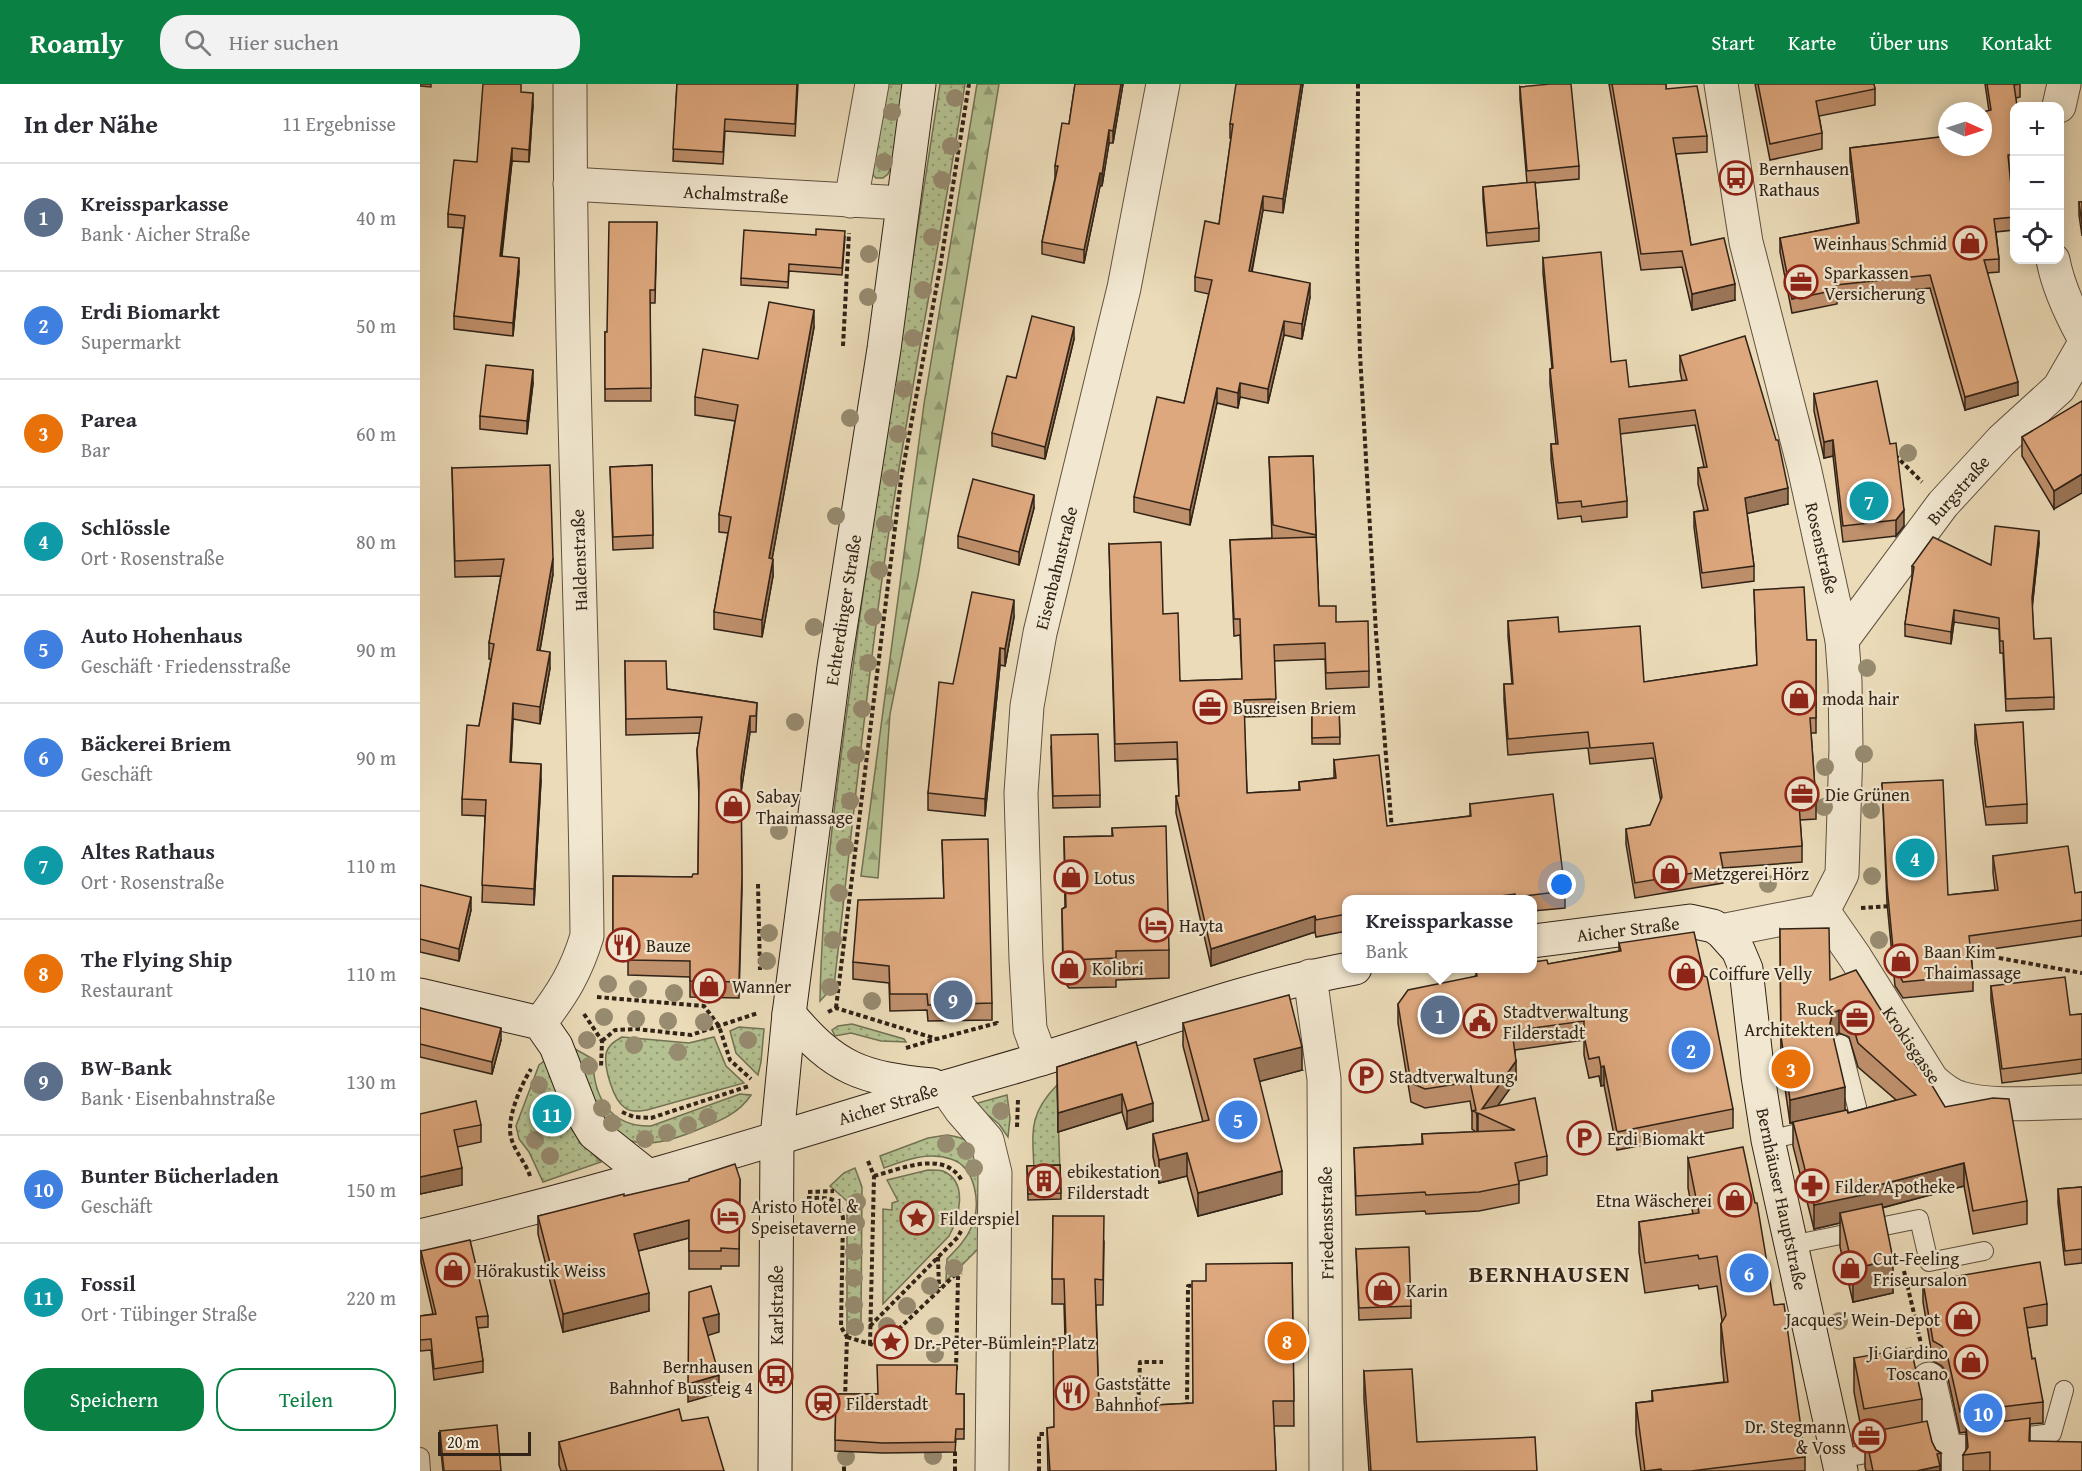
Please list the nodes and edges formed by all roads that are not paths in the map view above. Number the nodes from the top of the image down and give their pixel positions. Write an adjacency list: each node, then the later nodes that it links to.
1 (570, 84): 8 (street, Haldenstraße)
2 (872, 84): 9 (street)
3 (919, 84): 10 (street, Echterdinger Straße)
4 (1162, 84): 24 (street, Eisenbahnstraße)
5 (1721, 84): 14 (street, Rosenstraße)
6 (2064, 84): 7 (street)
7 (2060, 102)
8 (570, 184): 9 (street, Achalmstraße); 22 (street, Haldenstraße)
9 (851, 201): 10 (street, Achalmstraße)
10 (903, 203): 21 (street, Echterdinger Straße)
11 (2054, 264): 12 (street)
12 (2082, 334)
13 (2082, 348): 14 (street, Burgstraße)
14 (1842, 640): 15 (street, Rosenstraße)
15 (1823, 912): 16 (street); 26 (street, Krokisgasse)
16 (1721, 932): 17 (street, Aicher Straße); 28 (street, Bernhäuser Hauptstraße)
17 (1537, 940)
18 (1342, 971): 19 (street, Aicher Straße)
19 (1310, 976): 24 (street, Aicher Straße); 41 (street, Friedensstraße)
20 (420, 996): 22 (street)
21 (789, 1014): 25 (street); 27 (street, Echterdinger Straße)
22 (548, 1034): 29 (street)
23 (1841, 1044): 28 (lane)
24 (1041, 1059): 25 (street, Aicher Straße)
25 (945, 1087): 27 (street, Aicher Straße); 40 (street)
26 (2082, 1102)
27 (777, 1138): 29 (street, Aicher Straße); 39 (street, Karlstraße)
28 (1768, 1140): 31 (street, Bernhäuser Hauptstraße)
29 (648, 1176): 30 (street, Aicher Straße)
30 (420, 1236)
31 (1791, 1245): 32 (lane); 37 (street, Bernhäuser Hauptstraße)
32 (1984, 1251)
33 (1929, 1379): 35 (street)
34 (2064, 1390): 35 (lane)
35 (1929, 1452): 37 (lane)
36 (420, 1457): 38 (lane)
37 (1839, 1465)
38 (421, 1471)
39 (775, 1471)
40 (992, 1471)
41 (1326, 1471)

